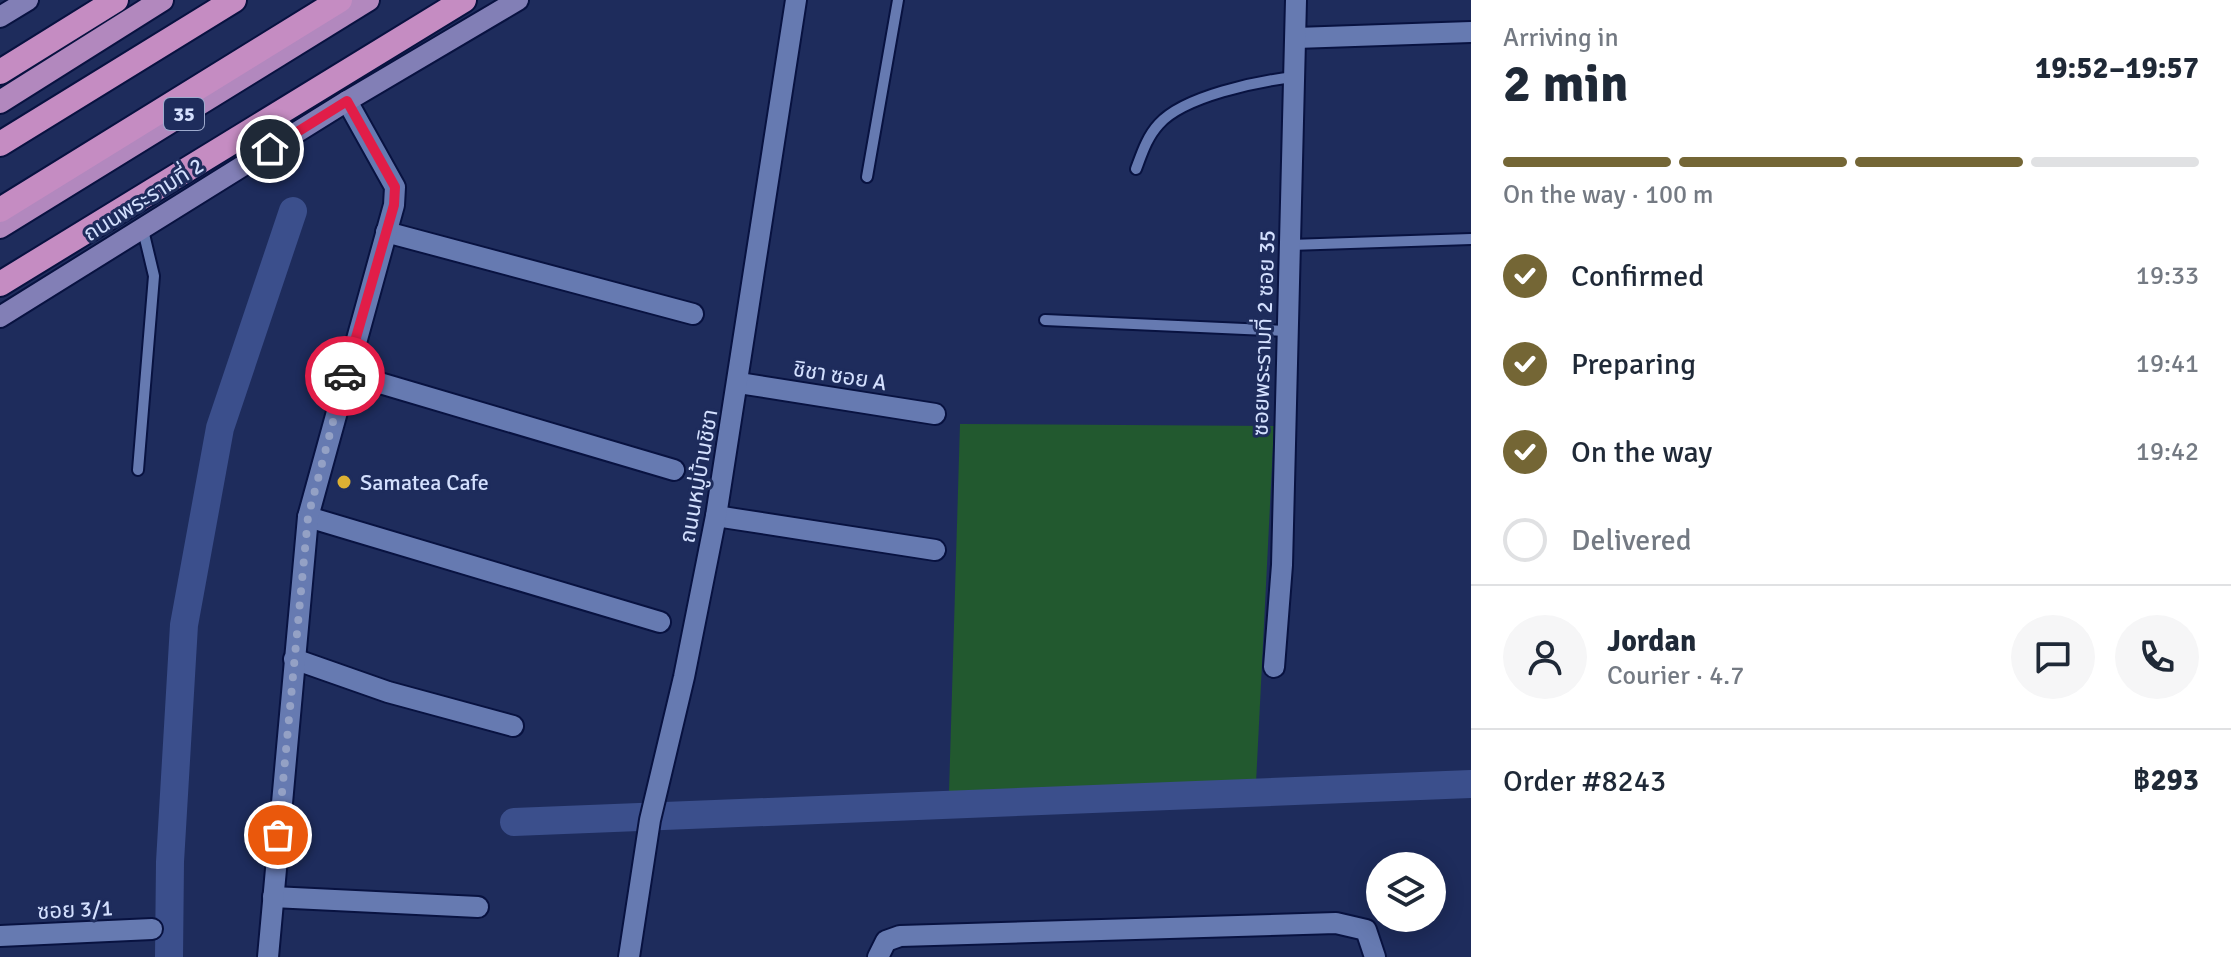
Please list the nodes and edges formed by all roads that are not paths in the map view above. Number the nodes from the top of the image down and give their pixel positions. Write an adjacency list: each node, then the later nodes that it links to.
1 (28, 0): 12 (main road)
2 (116, 0): 15 (highway)
3 (162, 0): 18 (highway)
4 (234, 0): 19 (highway)
5 (340, 0): 22 (highway)
6 (368, 0): 23 (highway, 35)
7 (464, 0): 28 (highway)
8 (518, 0): 17 (main road, ถนนพระรามที่ 2)
9 (796, 0): 34 (street, ถนนหมู่บ้านชิชา)
10 (898, 0): 21 (lane)
11 (1296, 0): 14 (street, ซอยพระรามที่ 2 ซอย 35)
12 (0, 17)
13 (1471, 32): 14 (street)
14 (1296, 38): 16 (street, ซอยพระรามที่ 2 ซอย 35)
15 (0, 72)
16 (1295, 77): 20 (lane); 27 (street, ซอยพระรามที่ 2 ซอย 35)
17 (347, 101): 24 (main road, ถนนพระรามที่ 2); 25 (street)
18 (0, 102)
19 (0, 144)
20 (1136, 169)
21 (867, 177)
22 (0, 210)
23 (0, 227)
24 (143, 230): 30 (main road, ถนนพระรามที่ 2); 36 (lane)
25 (386, 232): 29 (street); 33 (street)
26 (1471, 239): 27 (lane)
27 (1290, 245): 32 (street, ซอยพระรามที่ 2 ซอย 35)
28 (0, 284)
29 (693, 314)
30 (0, 317)
31 (1045, 320): 32 (lane)
32 (1286, 331): 43 (street, ซอยพระรามที่ 2 ซอย 35)
33 (346, 373): 37 (street); 39 (street)
34 (739, 383): 35 (street, ชิชา ซอย A); 38 (street, ถนนหมู่บ้านชิชา)
35 (935, 414)
36 (138, 470)
37 (674, 470)
38 (716, 516): 40 (street); 50 (street, ถนนหมู่บ้านชิชา)
39 (308, 517): 41 (street); 42 (street)
40 (935, 550)
41 (660, 622)
42 (294, 659): 44 (street); 45 (street)
43 (1274, 667)
44 (513, 726)
45 (273, 897): 46 (street); 49 (street)
46 (478, 907)
47 (152, 929): 48 (street, ซอย 3/1)
48 (0, 936)
49 (268, 957)
50 (629, 957)
51 (878, 957): 52 (street)
52 (1375, 957)

